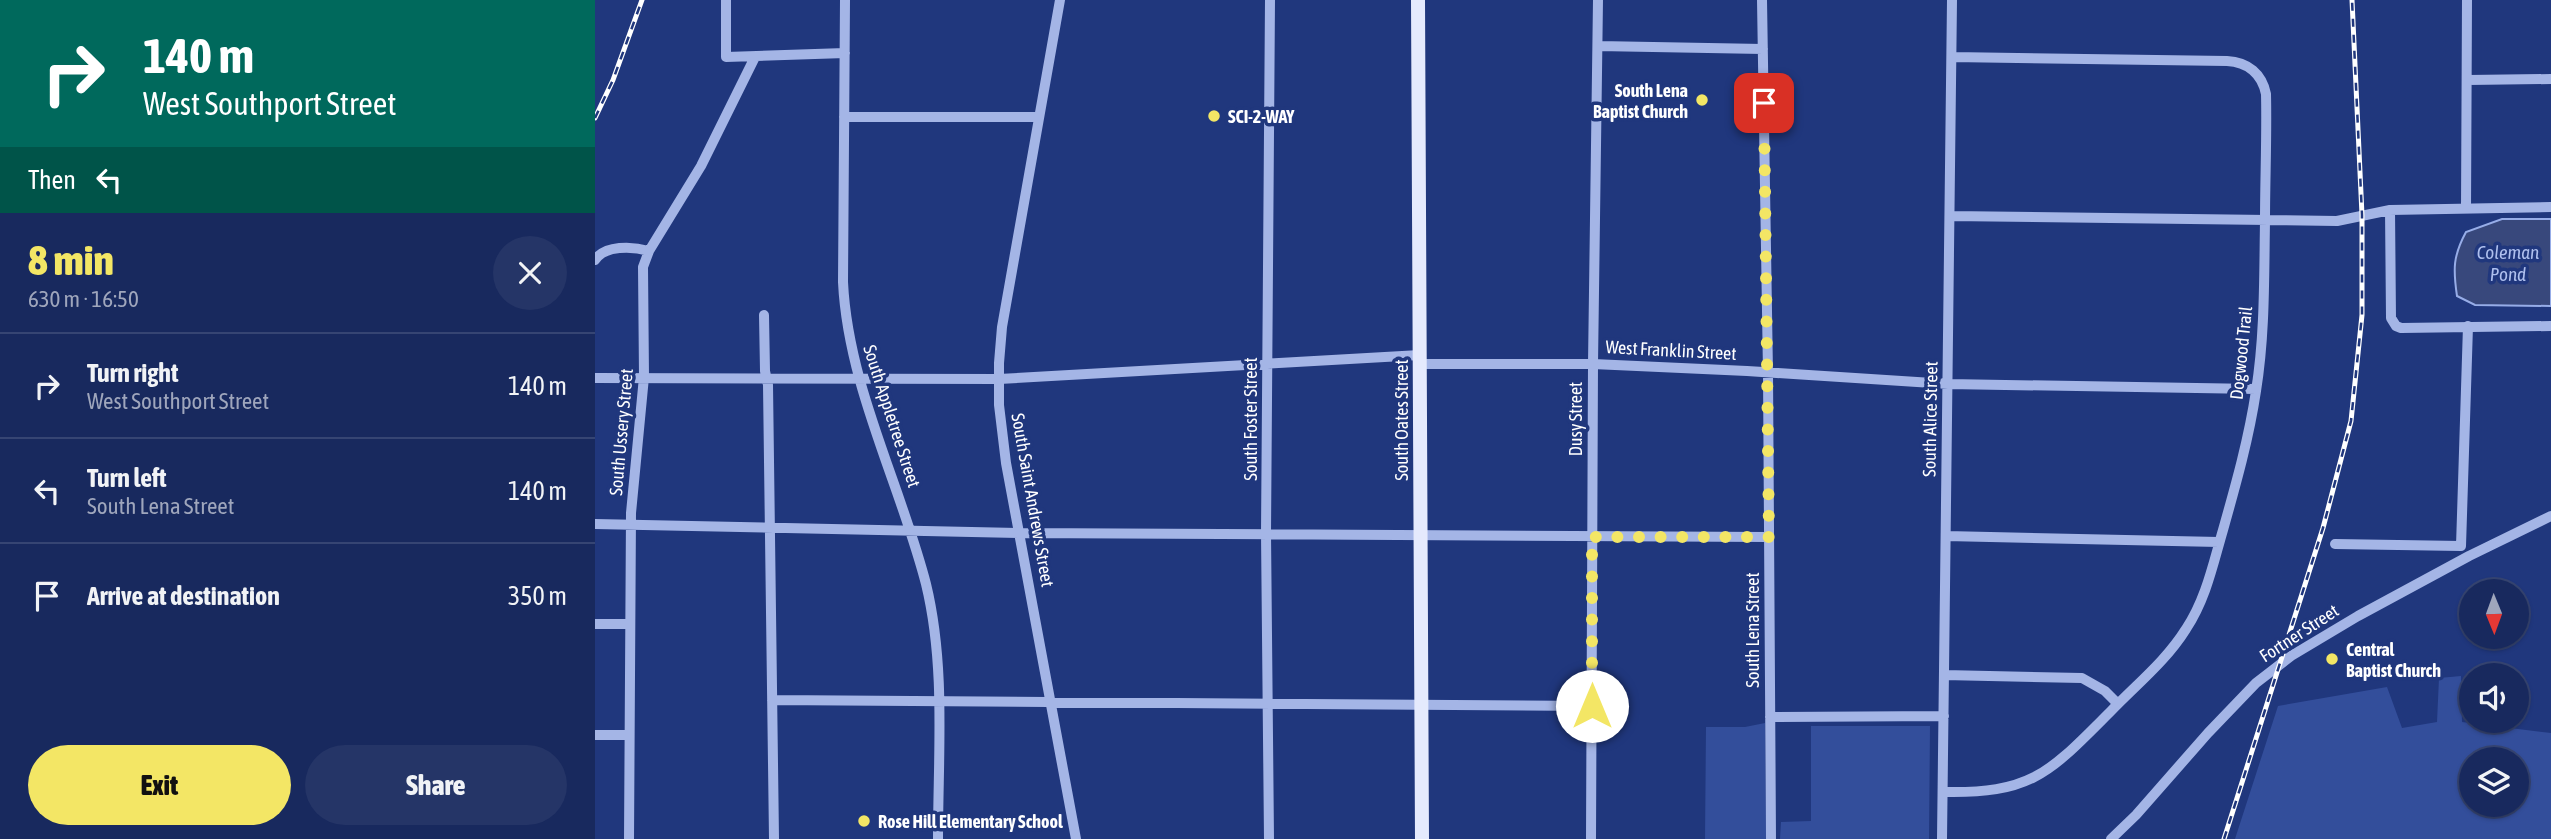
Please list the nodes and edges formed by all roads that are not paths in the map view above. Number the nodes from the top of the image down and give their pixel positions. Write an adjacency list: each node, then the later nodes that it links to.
1 (726, 0): 13 (street)
2 (845, 0): 12 (street, South Appletree Street)
3 (1060, 0): 18 (street, South Saint Andrews Street)
4 (1271, 0): 30 (street, South Foster Street)
5 (1418, 0): 29 (main road, South Oates Street)
6 (1598, 0): 10 (street, Dusy Street)
7 (1762, 0): 11 (street, South Lena Street)
8 (1952, 0): 14 (street, South Alice Street)
9 (2467, 0): 16 (street)
10 (1598, 46): 11 (street); 31 (street, Dusy Street)
11 (1763, 49): 32 (street, South Lena Street)
12 (845, 52): 13 (street); 17 (street, South Appletree Street)
13 (755, 57): 24 (street, South Ussery Street)
14 (1952, 57): 22 (street, South Alice Street); 23 (street, Dogwood Trail)
15 (2551, 79): 16 (street)
16 (2468, 80): 20 (street)
17 (844, 117): 18 (street); 36 (street, South Appletree Street)
18 (1039, 117): 37 (street, South Saint Andrews Street)
19 (2551, 207): 20 (street)
20 (2466, 209): 21 (street)
21 (2390, 210): 23 (street); 27 (street)
22 (1950, 216): 23 (street); 38 (street, South Alice Street)
23 (2265, 221): 39 (street, Dogwood Trail)
24 (649, 251): 25 (street); 33 (street, South Ussery Street)
25 (595, 260)
26 (764, 316): 35 (street)
27 (2468, 326): 28 (street); 53 (street)
28 (2551, 326)
29 (1420, 359): 30 (street, West Franklin Street); 31 (street, West Franklin Street); 47 (main road, South Oates Street)
30 (1268, 363): 37 (street, West Franklin Street); 46 (street, South Foster Street)
31 (1593, 363): 32 (street, West Franklin Street); 49 (street, Dusy Street)
32 (1769, 373): 38 (street, West Franklin Street); 50 (street, South Lena Street)
33 (644, 377): 34 (street, West Franklin Street); 35 (street, West Franklin Street); 42 (street, South Ussery Street)
34 (595, 378)
35 (767, 378): 36 (street, West Franklin Street); 43 (street)
36 (860, 378): 37 (street, West Franklin Street); 44 (street, South Appletree Street)
37 (999, 379): 45 (street, South Saint Andrews Street)
38 (1948, 384): 39 (street, West Franklin Street); 48 (street, South Alice Street)
39 (2256, 389): 51 (street, Dogwood Trail)
40 (2551, 516): 54 (street, Fortner Street)
41 (595, 524): 42 (street)
42 (631, 524): 43 (street); 56 (street, South Ussery Street)
43 (770, 527): 44 (street); 58 (street)
44 (909, 529): 45 (street); 59 (street, South Appletree Street)
45 (1019, 533): 46 (street); 60 (street, South Saint Andrews Street)
46 (1266, 533): 47 (street); 61 (street, South Foster Street)
47 (1421, 535): 49 (street); 63 (main road, South Oates Street)
48 (1946, 536): 51 (street); 57 (street, South Alice Street)
49 (1592, 537): 50 (street); 64 (street, Dusy Street)
50 (1769, 537): 66 (street, South Lena Street)
51 (2219, 541): 62 (street, Dogwood Trail)
52 (2335, 544): 53 (street)
53 (2461, 545): 54 (street)
54 (2469, 556): 79 (street, Fortner Street)
55 (595, 624): 56 (street)
56 (630, 624): 68 (street, South Ussery Street)
57 (1944, 675): 62 (street); 65 (street, South Alice Street)
58 (772, 700): 59 (street); 71 (street)
59 (938, 702): 60 (street); 72 (street, South Appletree Street)
60 (1051, 702): 61 (street); 73 (street, South Saint Andrews Street)
61 (1268, 704): 63 (street); 74 (street, South Foster Street)
62 (2118, 704): 69 (street, Dogwood Trail)
63 (1422, 705): 64 (street); 75 (main road, South Oates Street)
64 (1592, 706): 76 (street, Dusy Street)
65 (1944, 716): 66 (street); 69 (street, South Alice Street)
66 (1770, 717): 77 (street, South Lena Street)
67 (595, 735): 68 (street)
68 (629, 735): 70 (street, South Ussery Street)
69 (1943, 792): 78 (street, South Alice Street)
70 (629, 839)
71 (774, 839)
72 (938, 839)
73 (1076, 839)
74 (1269, 839)
75 (1422, 839)
76 (1591, 839)
77 (1771, 839)
78 (1942, 839)
79 (2111, 839)

